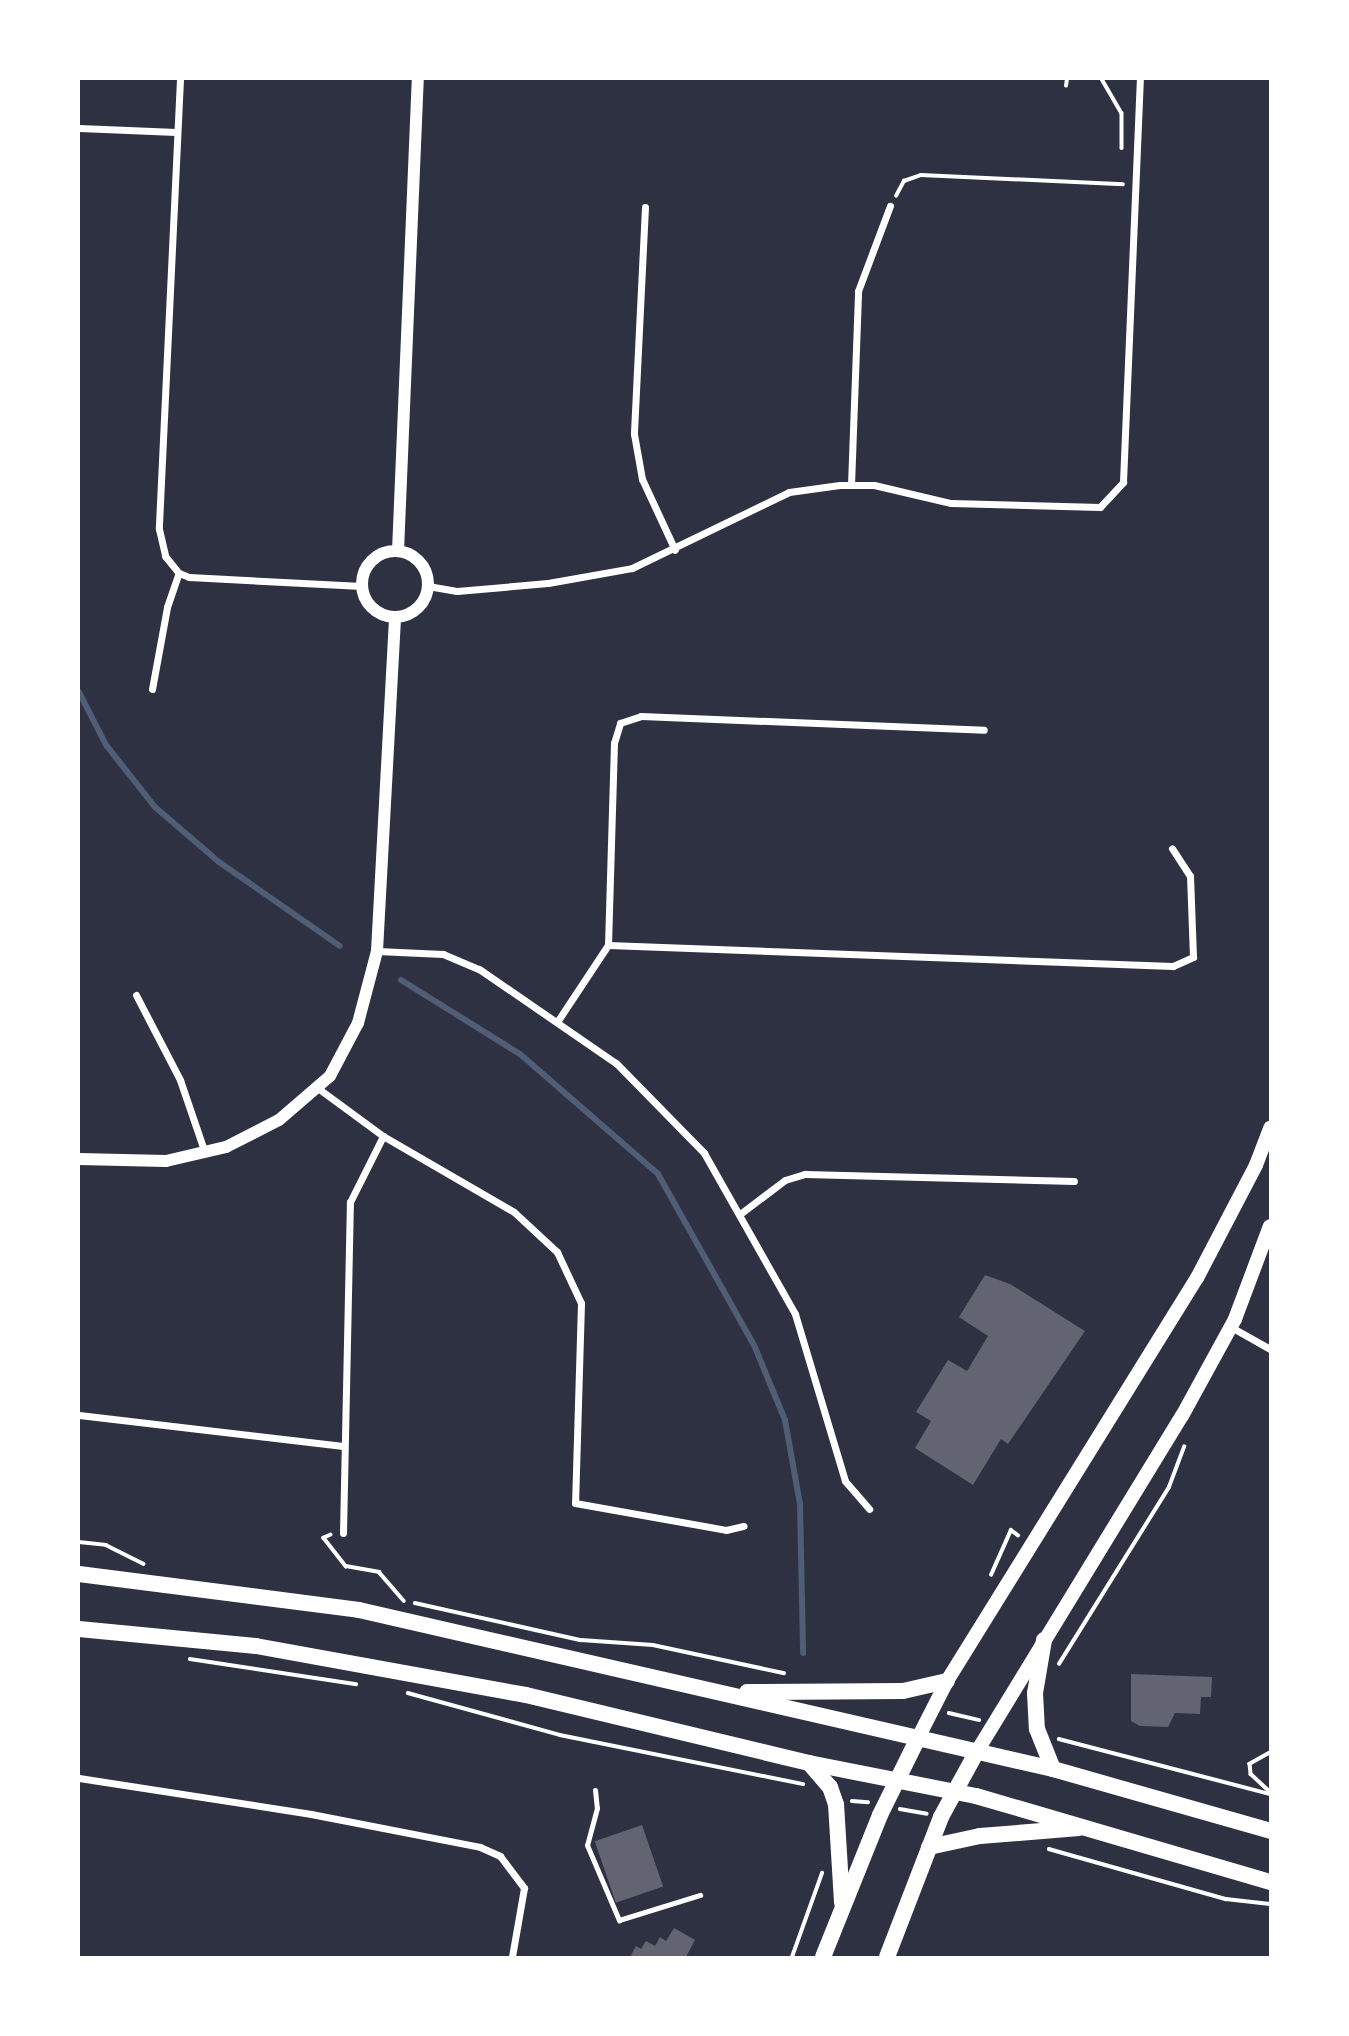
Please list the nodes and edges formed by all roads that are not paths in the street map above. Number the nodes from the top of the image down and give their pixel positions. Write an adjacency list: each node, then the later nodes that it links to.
1 (180, 79): 5 (street)
2 (418, 79): 10 (street)
3 (1140, 79): 8 (street)
4 (79, 128): 5 (street)
5 (176, 132): 11 (street)
6 (890, 206): 8 (street)
7 (645, 207): 9 (street)
8 (851, 485): 9 (street)
9 (676, 550): 13 (street)
10 (398, 551): 12 (street); 13 (street)
11 (178, 573): 12 (street); 15 (street)
12 (362, 586): 14 (street)
13 (428, 586): 14 (street)
14 (395, 617): 19 (street)
15 (152, 689)
16 (984, 730): 18 (street)
17 (1172, 848): 18 (street)
18 (608, 945): 21 (street)
19 (377, 951): 21 (street); 22 (street)
20 (136, 995): 25 (street)
21 (557, 1022): 28 (street)
22 (319, 1088): 24 (street); 25 (street)
23 (1270, 1128): 40 (main road)
24 (383, 1136): 33 (street); 35 (street)
25 (205, 1153): 26 (street)
26 (79, 1159)
27 (1074, 1181): 28 (street)
28 (740, 1214): 34 (street)
29 (1270, 1226): 30 (main road)
30 (1231, 1327): 31 (street); 39 (main road)
31 (1270, 1349)
32 (79, 1415): 33 (street)
33 (343, 1446): 36 (street)
34 (869, 1509)
35 (744, 1526)
36 (343, 1533)
37 (79, 1574): 41 (main road)
38 (79, 1629): 44 (main road)
39 (1044, 1640): 43 (main road); 45 (main road)
40 (947, 1681): 41 (main road); 42 (main road)
41 (717, 1692): 42 (main road)
42 (918, 1738): 43 (main road); 47 (main road)
43 (976, 1753): 45 (main road); 49 (main road)
44 (809, 1762): 47 (main road); 55 (main road)
45 (1053, 1769): 51 (main road)
46 (79, 1778): 56 (street)
47 (898, 1778): 49 (main road); 55 (main road)
48 (595, 1790): 54 (lane)
49 (955, 1791): 50 (main road); 52 (main road)
50 (1091, 1827): 52 (main road); 53 (main road)
51 (1270, 1831)
52 (929, 1847): 58 (main road)
53 (1270, 1882)
54 (700, 1895)
55 (842, 1909): 57 (main road)
56 (512, 1957)
57 (823, 1957)
58 (887, 1957)

